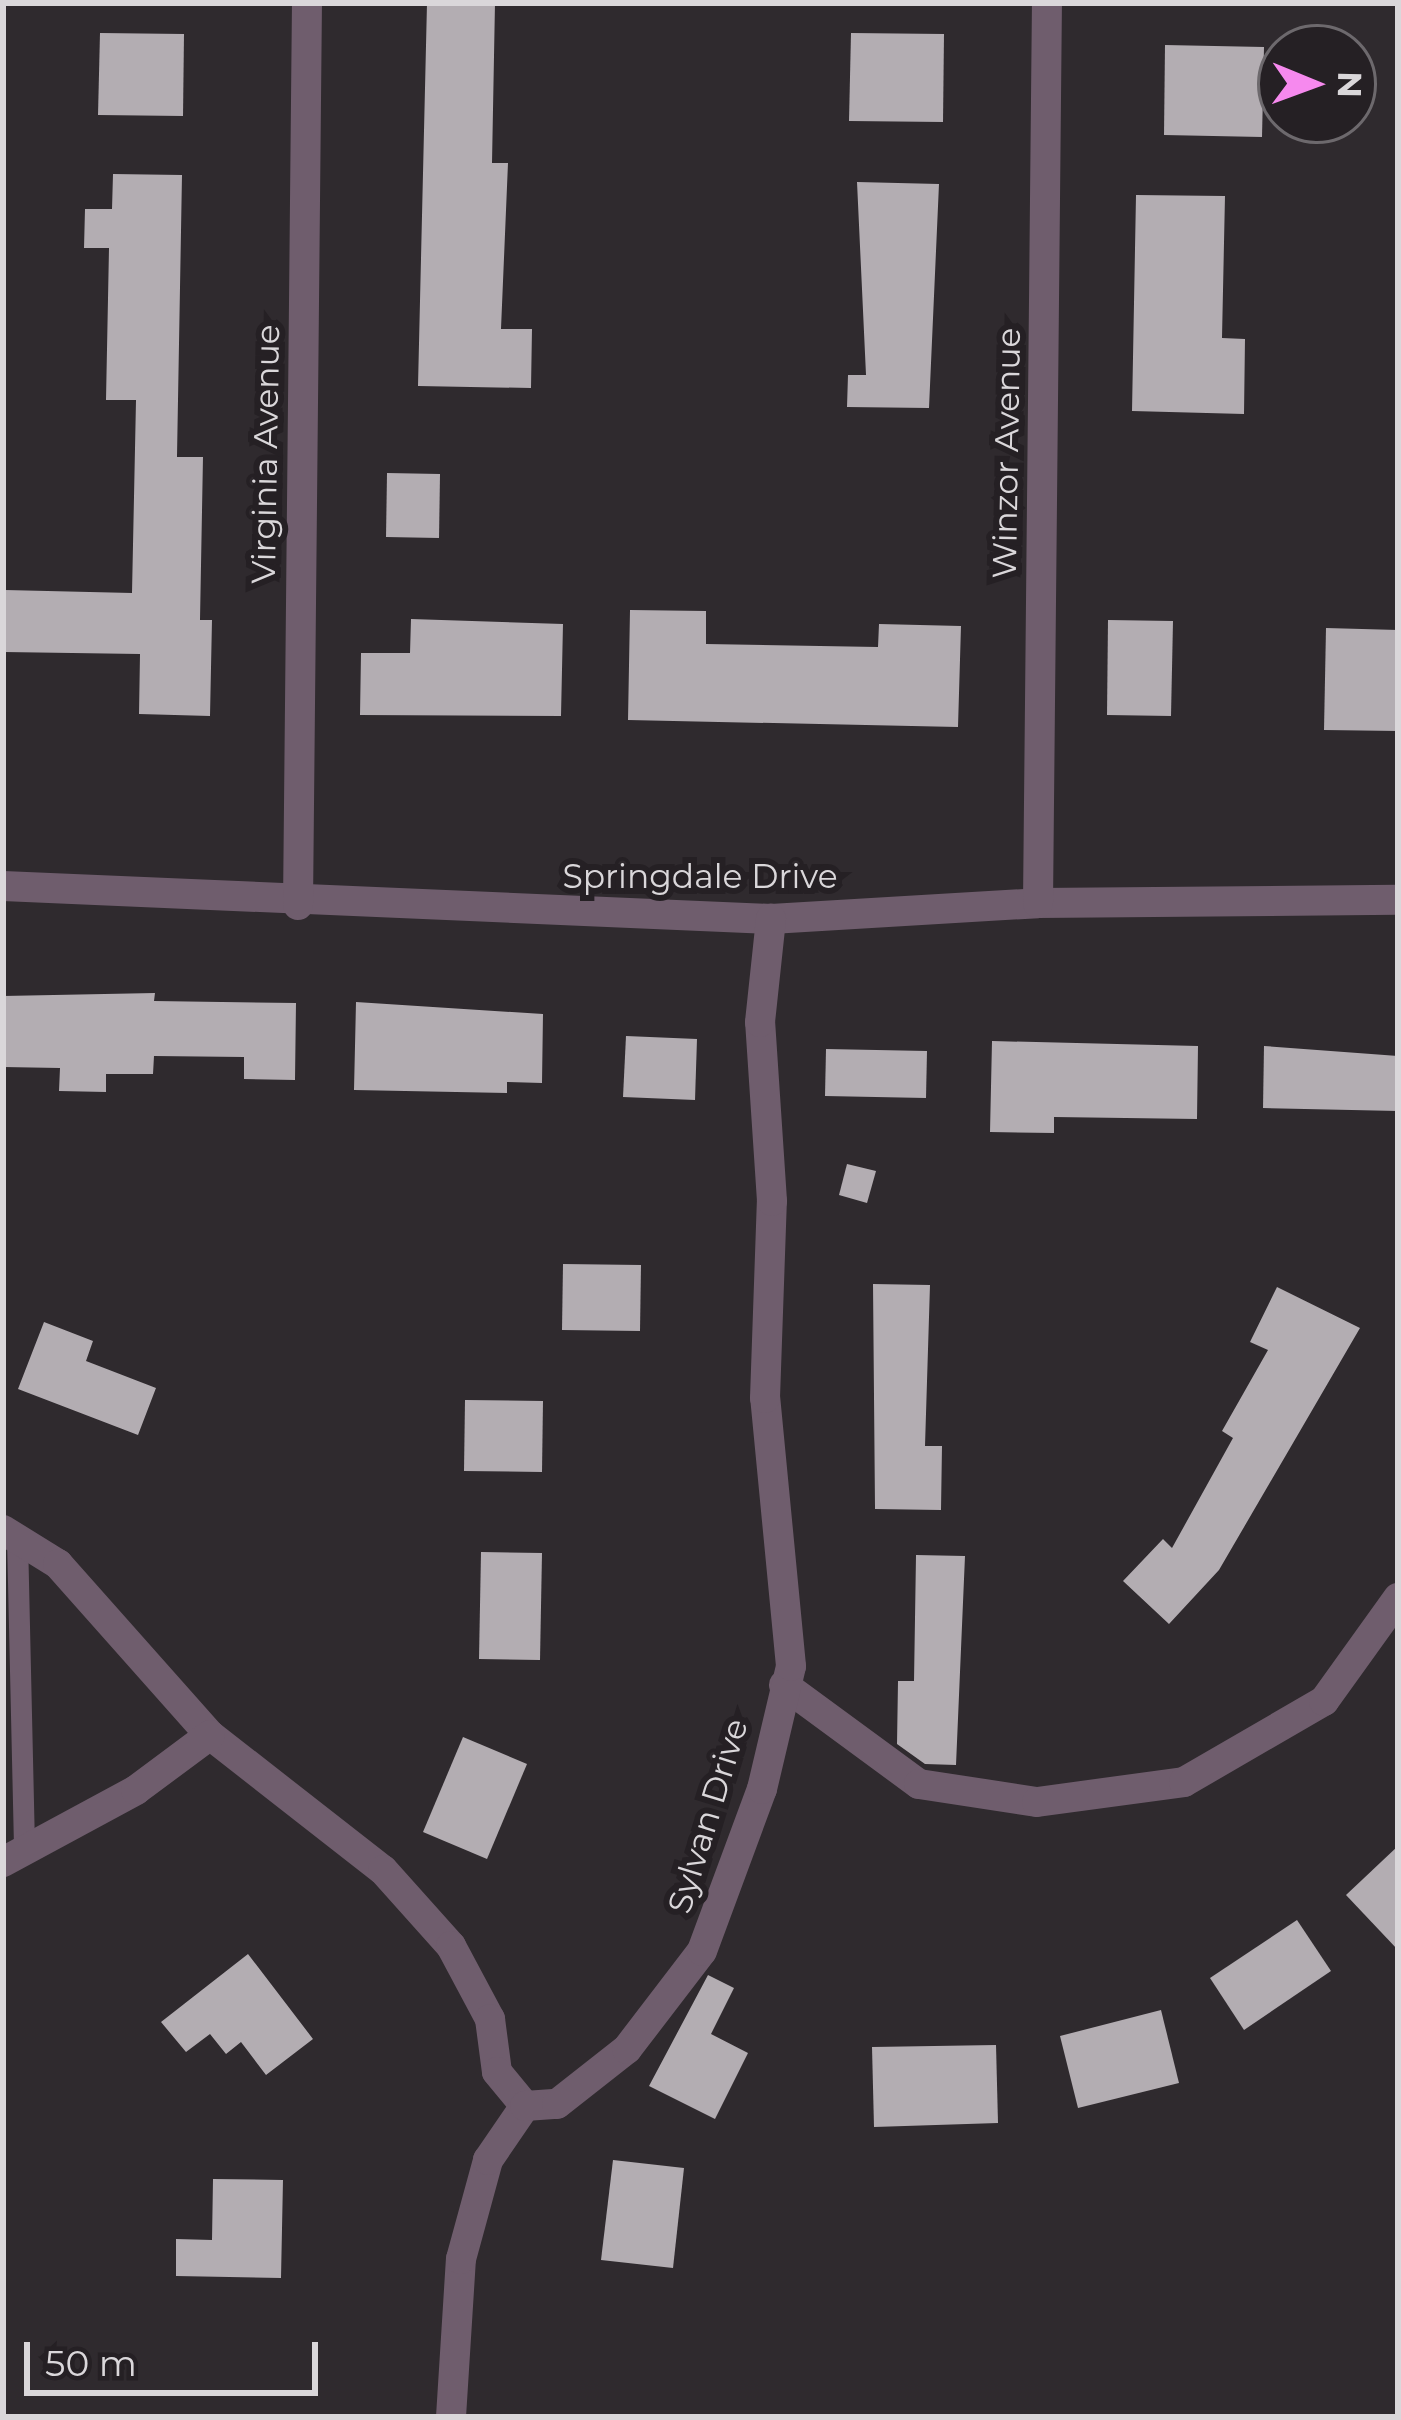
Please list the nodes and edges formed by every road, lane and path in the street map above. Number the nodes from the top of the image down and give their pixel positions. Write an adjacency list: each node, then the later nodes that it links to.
1 (307, 3): 6 (street, Virginia Avenue)
2 (1047, 3): 5 (street, Winzor Avenue)
3 (3, 886): 6 (street, Springdale Drive)
4 (1398, 900): 5 (street, Springdale Drive)
5 (1038, 903): 7 (street, Springdale Drive)
6 (298, 905): 7 (street, Springdale Drive)
7 (771, 919): 10 (street, Sylvan Drive)
8 (10, 1534): 11 (street); 12 (lane)
9 (1398, 1598): 10 (street)
10 (784, 1685): 13 (street, Sylvan Drive)
11 (210, 1735): 12 (street); 13 (street)
12 (14, 1858)
13 (525, 2106): 14 (street)
14 (451, 2417)

